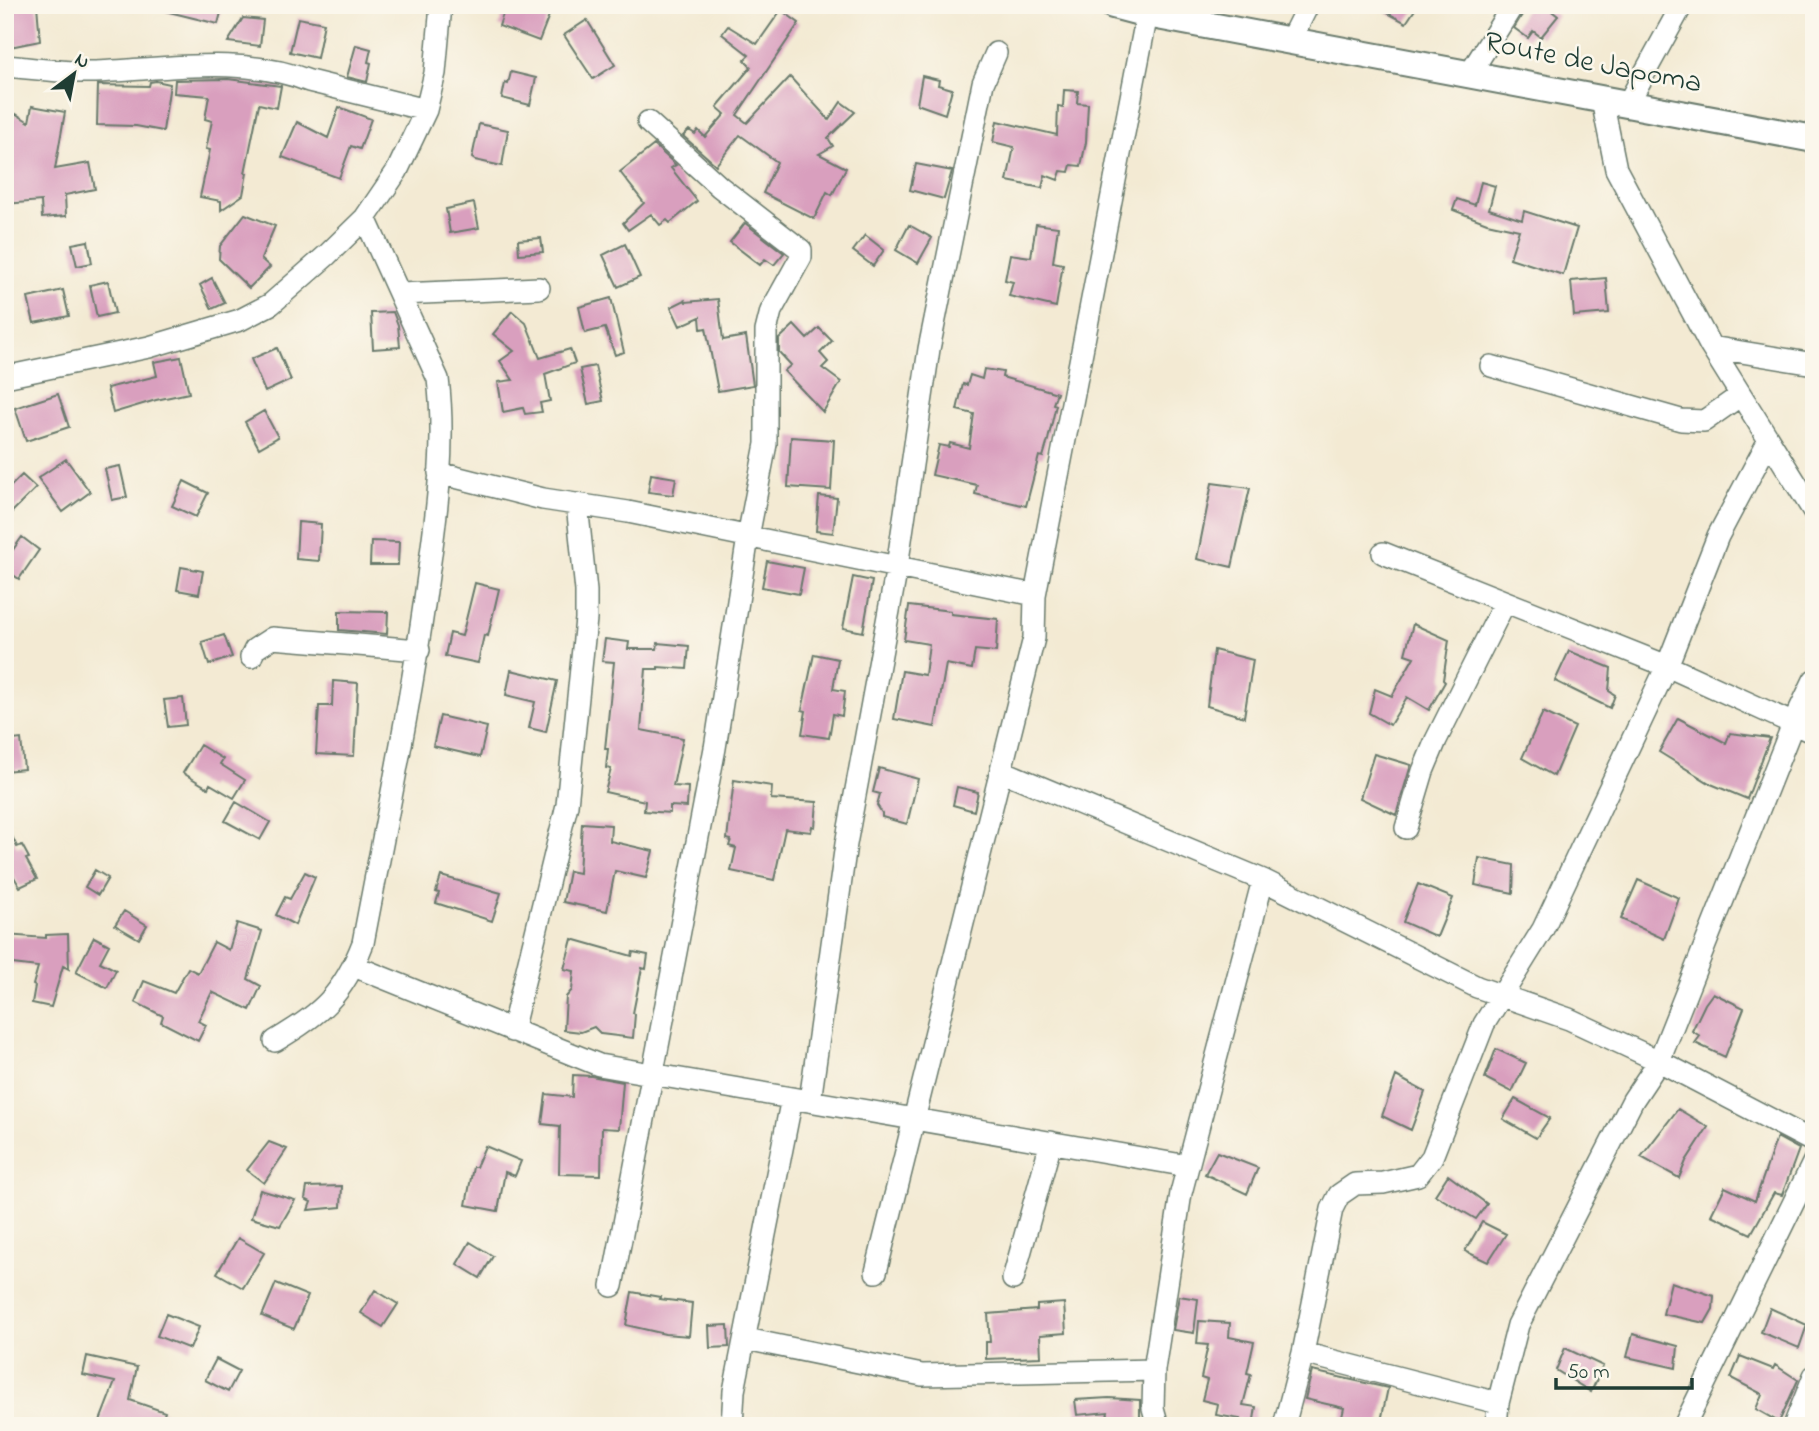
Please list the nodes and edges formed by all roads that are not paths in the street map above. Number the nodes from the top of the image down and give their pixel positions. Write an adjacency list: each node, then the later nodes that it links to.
1 (441, 5): 11 (street)
2 (1308, 5): 6 (street)
3 (1513, 5): 9 (street)
4 (1682, 5): 10 (street)
5 (1127, 8): 6 (street, Route de Japoma); 29 (street)
6 (1290, 41): 9 (street, Route de Japoma)
7 (996, 52): 28 (street)
8 (5, 66): 11 (street)
9 (1469, 75): 10 (street, Route de Japoma)
10 (1615, 102): 13 (street, Route de Japoma); 17 (street)
11 (426, 110): 14 (street)
12 (649, 122): 26 (street)
13 (1814, 139)
14 (365, 218): 16 (street); 20 (street)
15 (539, 288): 16 (street)
16 (400, 294): 23 (street)
17 (1712, 347): 18 (street); 21 (street)
18 (1814, 364)
19 (1491, 366): 21 (street)
20 (5, 377)
21 (1741, 396): 22 (street)
22 (1769, 440): 25 (street); 33 (street)
23 (439, 472): 24 (street); 31 (street)
24 (578, 504): 26 (street); 42 (street)
25 (1814, 512)
26 (748, 537): 28 (street); 45 (street)
27 (1383, 553): 30 (street)
28 (897, 567): 29 (street); 46 (street)
29 (1035, 595): 37 (street)
30 (1505, 602): 33 (street); 38 (street)
31 (419, 650): 32 (street); 40 (street)
32 (251, 657)
33 (1667, 666): 35 (street); 41 (street)
34 (1814, 680): 35 (street)
35 (1793, 724): 36 (street); 44 (street)
36 (1814, 733)
37 (1002, 771): 39 (street); 47 (street)
38 (1406, 828)
39 (1263, 880): 41 (street); 51 (street)
40 (354, 966): 42 (street); 43 (street)
41 (1502, 997): 44 (street); 56 (street)
42 (512, 1031): 45 (street)
43 (275, 1041)
44 (1659, 1061): 48 (street); 59 (street)
45 (651, 1073): 46 (street); 54 (street)
46 (801, 1099): 47 (street); 55 (street)
47 (915, 1119): 49 (street); 52 (street)
48 (1811, 1133)
49 (1051, 1142): 51 (street); 53 (street)
50 (1814, 1161): 64 (street)
51 (1188, 1166): 57 (street)
52 (876, 1272)
53 (1013, 1279)
54 (612, 1286)
55 (746, 1339): 57 (street); 60 (street)
56 (1303, 1353): 59 (street); 62 (street)
57 (1154, 1370): 61 (street)
58 (1814, 1376): 65 (street)
59 (1498, 1403): 63 (street)
60 (732, 1426)
61 (1158, 1426)
62 (1284, 1426)
63 (1496, 1426)
64 (1684, 1426)
65 (1794, 1426)

